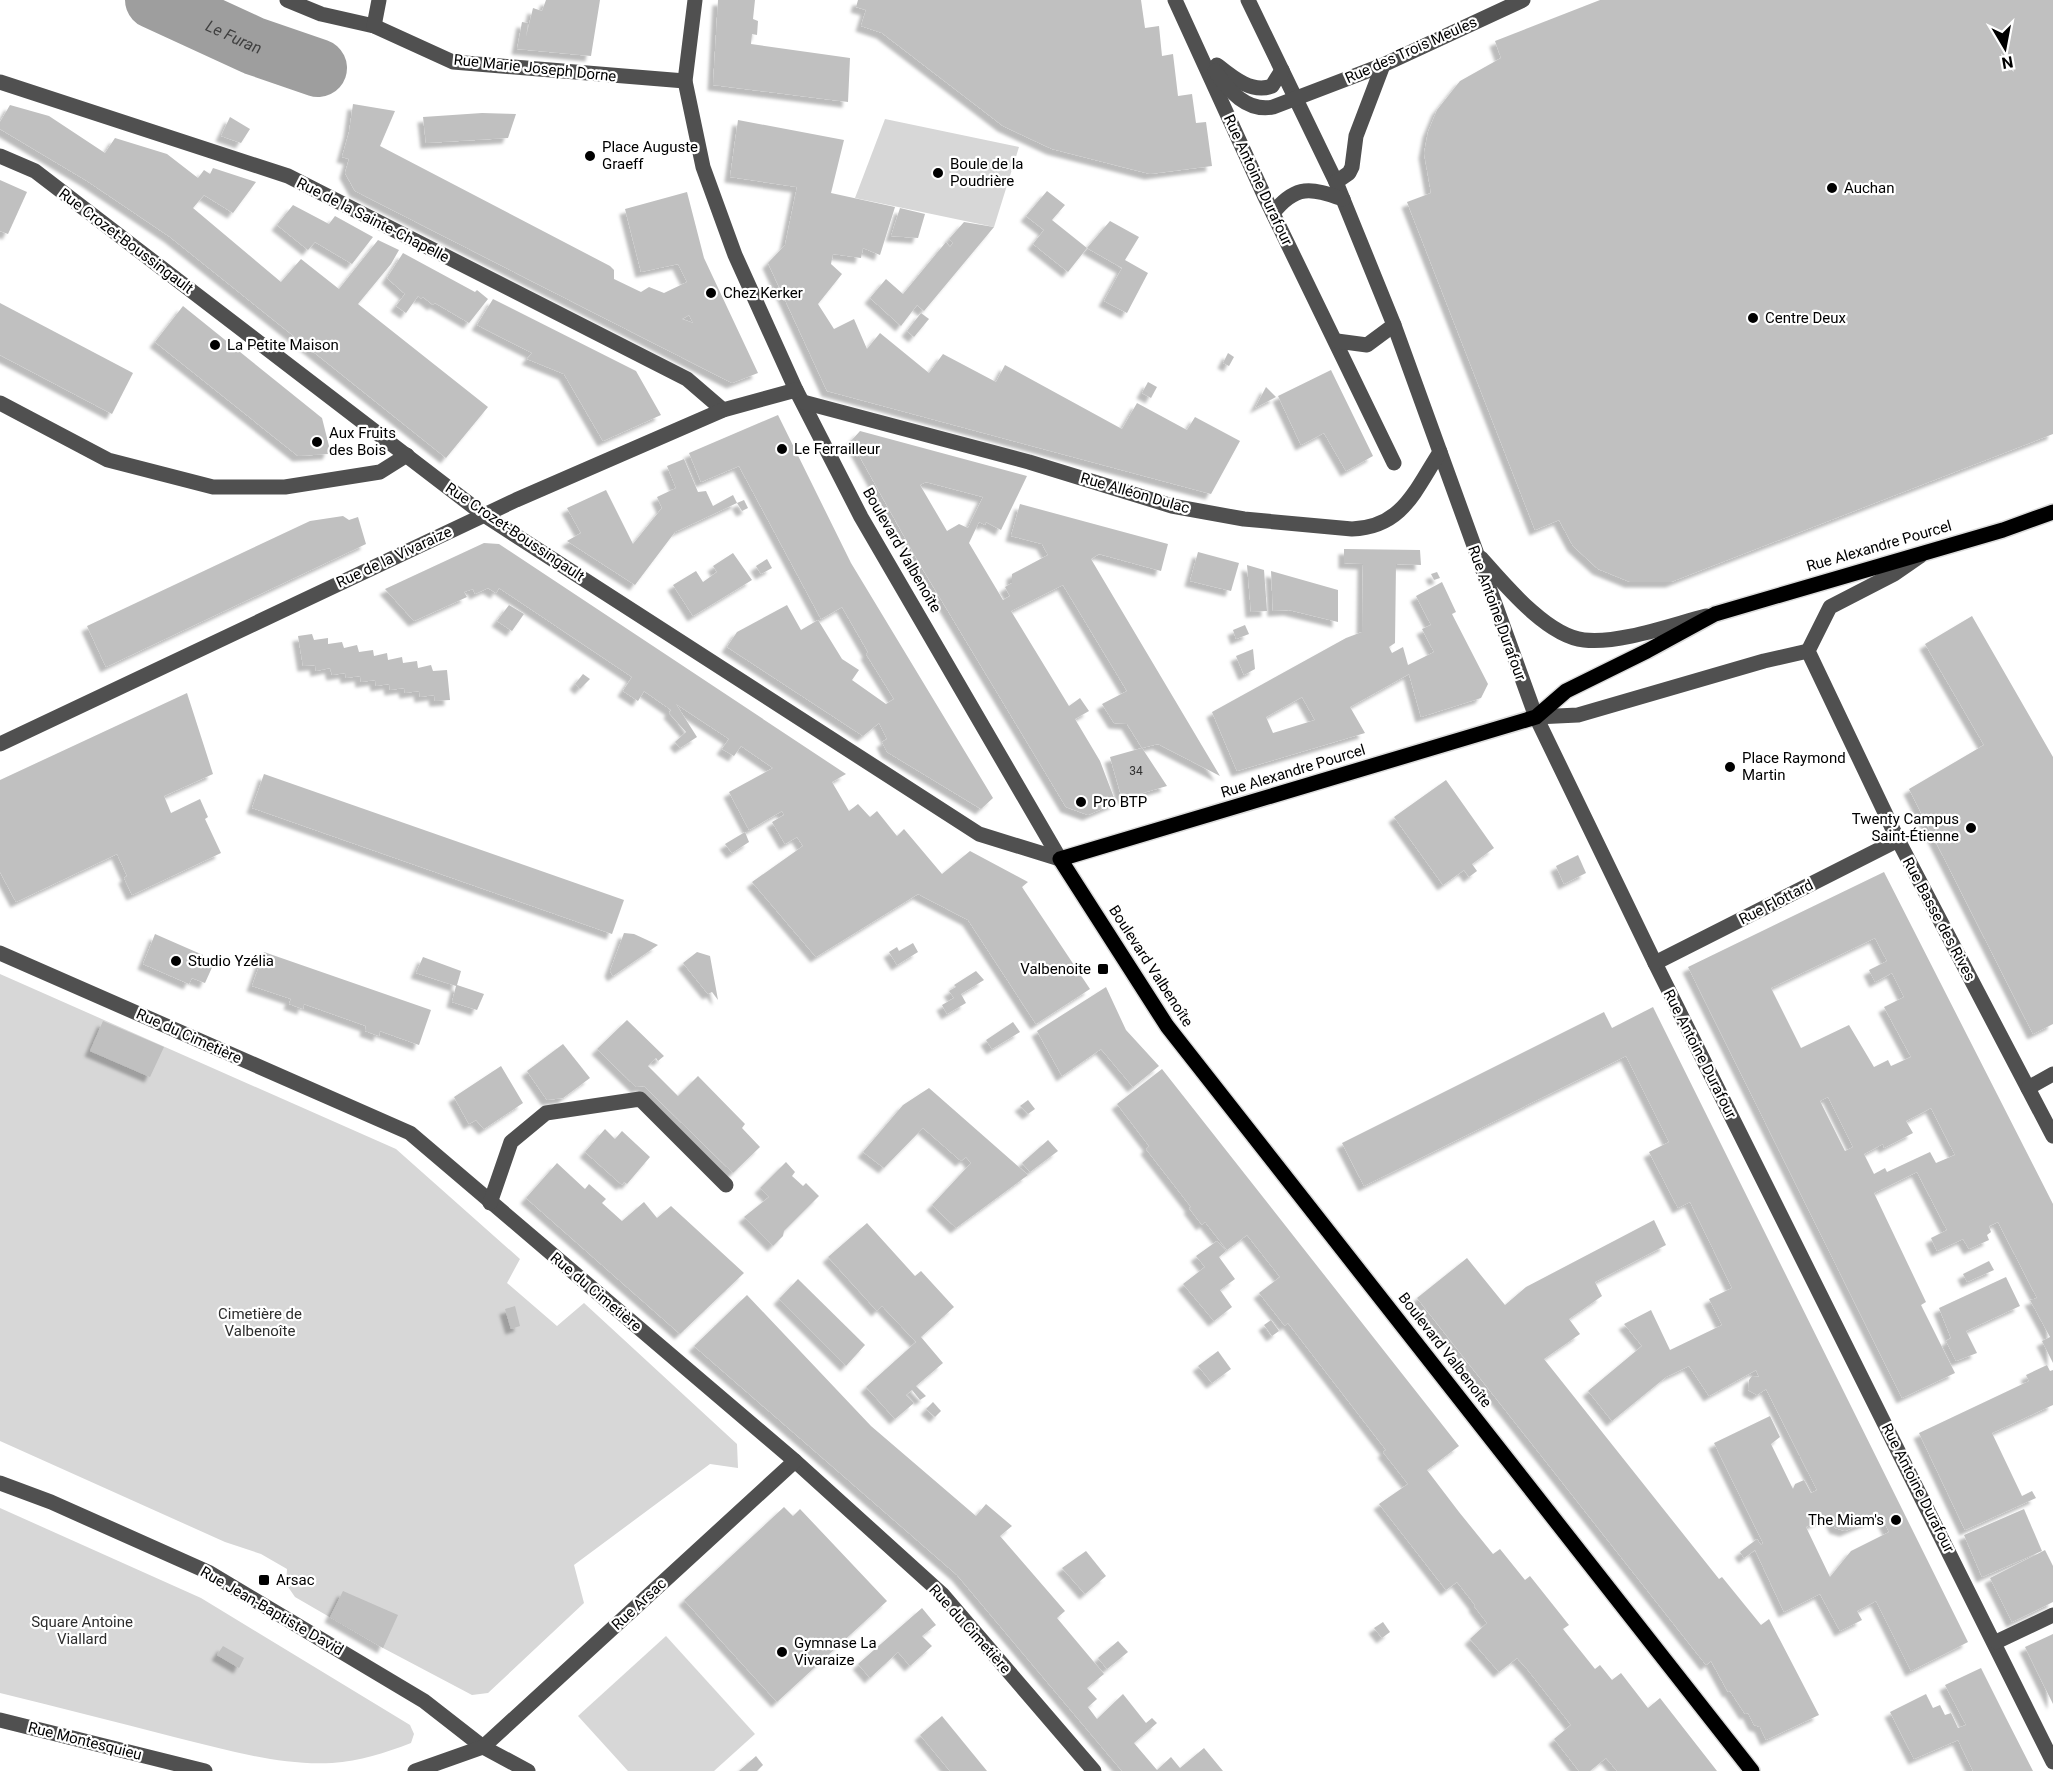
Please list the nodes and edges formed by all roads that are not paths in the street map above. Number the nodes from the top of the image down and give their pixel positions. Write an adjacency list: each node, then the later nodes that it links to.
1 (287, 0): 7 (street, Rue Marie Joseph Dorne)
2 (379, 0): 7 (street)
3 (695, 0): 11 (street, Boulevard Valbenoîte)
4 (1175, 0): 8 (street, Rue Antoine Durafour)
5 (1248, 0): 10 (street, Rue Antoine Durafour)
6 (1523, 0): 9 (street, Rue des Trois Meules)
7 (374, 26): 11 (street, Rue Marie Joseph Dorne)
8 (1199, 49): 10 (street, Rue Antoine Durafour); 13 (street, Rue Antoine Durafour); 17 (street, Rue Antoine Durafour)
9 (1383, 65): 13 (street, Rue des Trois Meules); 15 (street)
10 (1282, 70): 13 (street, Rue Antoine Durafour)
11 (685, 81): 20 (street, Boulevard Valbenoîte)
12 (0, 82): 22 (street, Rue de la Sainte-Chapelle)
13 (1297, 98): 15 (street, Rue Antoine Durafour)
14 (0, 156): 24 (street, Rue Crozet-Boussingault)
15 (1336, 182): 16 (street, Rue Antoine Durafour)
16 (1343, 199): 17 (street); 18 (street, Rue Antoine Durafour)
17 (1273, 213): 19 (street, Rue Antoine Durafour)
18 (1394, 325): 19 (street); 23 (street, Rue Antoine Durafour)
19 (1337, 342): 25 (street, Rue Antoine Durafour)
20 (799, 396): 22 (street, Rue de la Vivaraize); 23 (street, Rue Alléon Dulac); 35 (street, Boulevard Valbenoîte)
21 (0, 403): 24 (street)
22 (723, 410): 27 (street, Rue de la Vivaraize)
23 (1440, 452): 29 (street, Rue Antoine Durafour)
24 (407, 455): 27 (street, Rue Crozet-Boussingault)
25 (1394, 463)
26 (2053, 512): 28 (main road, Rue Alexandre Pourcel)
27 (484, 514): 33 (street, Rue de la Vivaraize); 35 (street, Rue Crozet-Boussingault)
28 (1929, 549): 30 (main road, Rue Alexandre Pourcel); 31 (street)
29 (1476, 552): 30 (street, Rue Alexandre Pourcel); 32 (street, Rue Antoine Durafour)
30 (1714, 614): 32 (main road, Rue Alexandre Pourcel)
31 (1808, 651): 32 (street, Rue Alexandre Pourcel); 34 (street, Rue Basse des Rives)
32 (1536, 717): 35 (main road, Rue Alexandre Pourcel); 37 (street, Rue Antoine Durafour)
33 (0, 744)
34 (1898, 840): 37 (street, Rue Flottard); 39 (street, Rue Basse des Rives)
35 (1060, 859): 54 (main road, Boulevard Valbenoîte)
36 (0, 952): 42 (street, Rue du Cimetière)
37 (1655, 963): 46 (street, Rue Antoine Durafour)
38 (2053, 1074): 39 (street)
39 (2028, 1088): 40 (street, Rue Basse des Rives)
40 (2053, 1136)
41 (726, 1185): 42 (street)
42 (490, 1203): 43 (street, Rue du Cimetière)
43 (795, 1461): 48 (street, Rue Arsac); 53 (street, Rue du Cimetière)
44 (0, 1483): 48 (street, Rue Jean-Baptiste David)
45 (2053, 1615): 46 (street)
46 (1996, 1642): 49 (street, Rue Antoine Durafour)
47 (0, 1720): 50 (street, Rue Montesquieu)
48 (483, 1748): 51 (street); 52 (street, Rue Jean-Baptiste David)
49 (2053, 1762)
50 (205, 1771)
51 (415, 1771)
52 (528, 1771)
53 (1094, 1771)
54 (1752, 1771)

